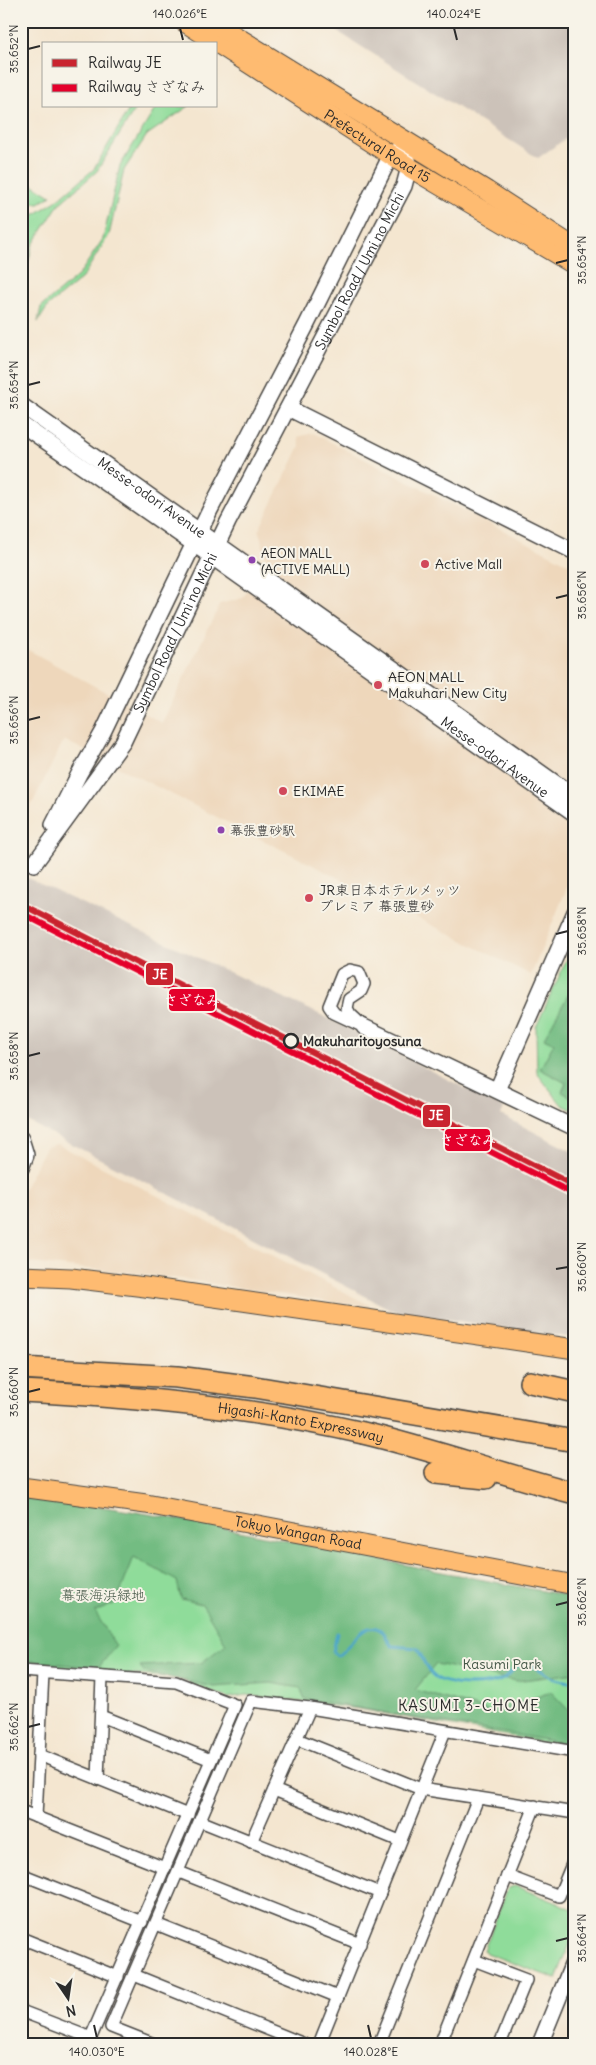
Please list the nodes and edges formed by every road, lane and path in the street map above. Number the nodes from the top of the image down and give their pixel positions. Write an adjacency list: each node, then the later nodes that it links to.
1 (183, 21): 3 (main road, Prefectural Road 15)
2 (211, 21): 5 (main road, Prefectural Road 15)
3 (216, 42)
4 (218, 44): 6 (main road, Prefectural Road 15)
5 (406, 142): 6 (street, Symbol Road / Umi no Michi); 7 (street, Symbol Road / Umi no Michi); 8 (main road, Prefectural Road 15)
6 (391, 155): 7 (main road, Prefectural Road 15); 13 (street, Symbol Road / Umi no Michi)
7 (410, 168): 9 (main road, Prefectural Road 15); 11 (street, Symbol Road / Umi no Michi)
8 (575, 248)
9 (575, 265)
10 (21, 406): 13 (street, Messe-odori Avenue)
11 (288, 408): 14 (street, Symbol Road / Umi no Michi); 15 (street)
12 (21, 424): 13 (street, Messe-odori Avenue)
13 (197, 538): 14 (street, Messe-odori Avenue); 18 (street, Symbol Road / Umi no Michi)
14 (215, 551): 16 (street, Messe-odori Avenue); 17 (street, Messe-odori Avenue); 18 (street, Symbol Road / Umi no Michi)
15 (575, 552)
16 (575, 797)
17 (575, 814)
18 (28, 860)
19 (575, 912): 21 (street)
20 (364, 1027): 20 (street); 21 (street)
21 (497, 1090): 22 (street)
22 (575, 1128)
23 (21, 1139): 24 (street)
24 (21, 1168)
25 (21, 1271): 27 (main road)
26 (21, 1276): 27 (main road)
27 (71, 1278): 28 (main road)
28 (575, 1349)
29 (21, 1368): 33 (highway, Higashi-Kanto Expressway)
30 (530, 1382): 32 (highway)
31 (21, 1392): 35 (highway, Higashi-Kanto Expressway)
32 (575, 1392)
33 (575, 1441)
34 (436, 1474): 35 (highway)
35 (546, 1486): 37 (highway, Higashi-Kanto Expressway)
36 (21, 1487): 38 (main road, Tokyo Wangan Road)
37 (575, 1493)
38 (575, 1584)
39 (21, 1671): 40 (street)
40 (43, 1673): 41 (street); 47 (street)
41 (102, 1677): 43 (street); 48 (street)
42 (310, 1708): 44 (street); 45 (street); 58 (street)
43 (101, 1716): 48 (street); 49 (street)
44 (445, 1730): 46 (street); 51 (street)
45 (297, 1739): 50 (street); 51 (street)
46 (575, 1752)
47 (39, 1755): 49 (street); 57 (street)
48 (211, 1760): 56 (street)
49 (98, 1779): 56 (street)
50 (274, 1790): 59 (street); 60 (street)
51 (421, 1790): 52 (street); 59 (street)
52 (478, 1798): 53 (street); 82 (street)
53 (535, 1806): 55 (street); 65 (street)
54 (21, 1811): 57 (street)
55 (575, 1813)
56 (188, 1815): 62 (street)
57 (36, 1817): 62 (street)
58 (200, 1821): 60 (street); 63 (street)
59 (400, 1841): 66 (street)
60 (251, 1842): 66 (street)
61 (575, 1857): 65 (street)
62 (165, 1868): 67 (street)
63 (179, 1872): 68 (street); 70 (street)
64 (21, 1874): 67 (street)
65 (507, 1876): 72 (street)
66 (380, 1893): 70 (street)
67 (142, 1922): 74 (street)
68 (156, 1924): 73 (street); 76 (street)
69 (21, 1938): 74 (street)
70 (360, 1944): 76 (street)
71 (575, 1958): 75 (street)
72 (474, 1960): 83 (street); 84 (street)
73 (134, 1975): 79 (street); 80 (street)
74 (118, 1977): 78 (street)
75 (571, 1978): 85 (street)
76 (338, 1997): 81 (street)
77 (21, 2011): 78 (street)
78 (90, 2041)
79 (154, 2044)
80 (304, 2044)
81 (319, 2044)
82 (379, 2044)
83 (440, 2044)
84 (500, 2044)
85 (540, 2044)

